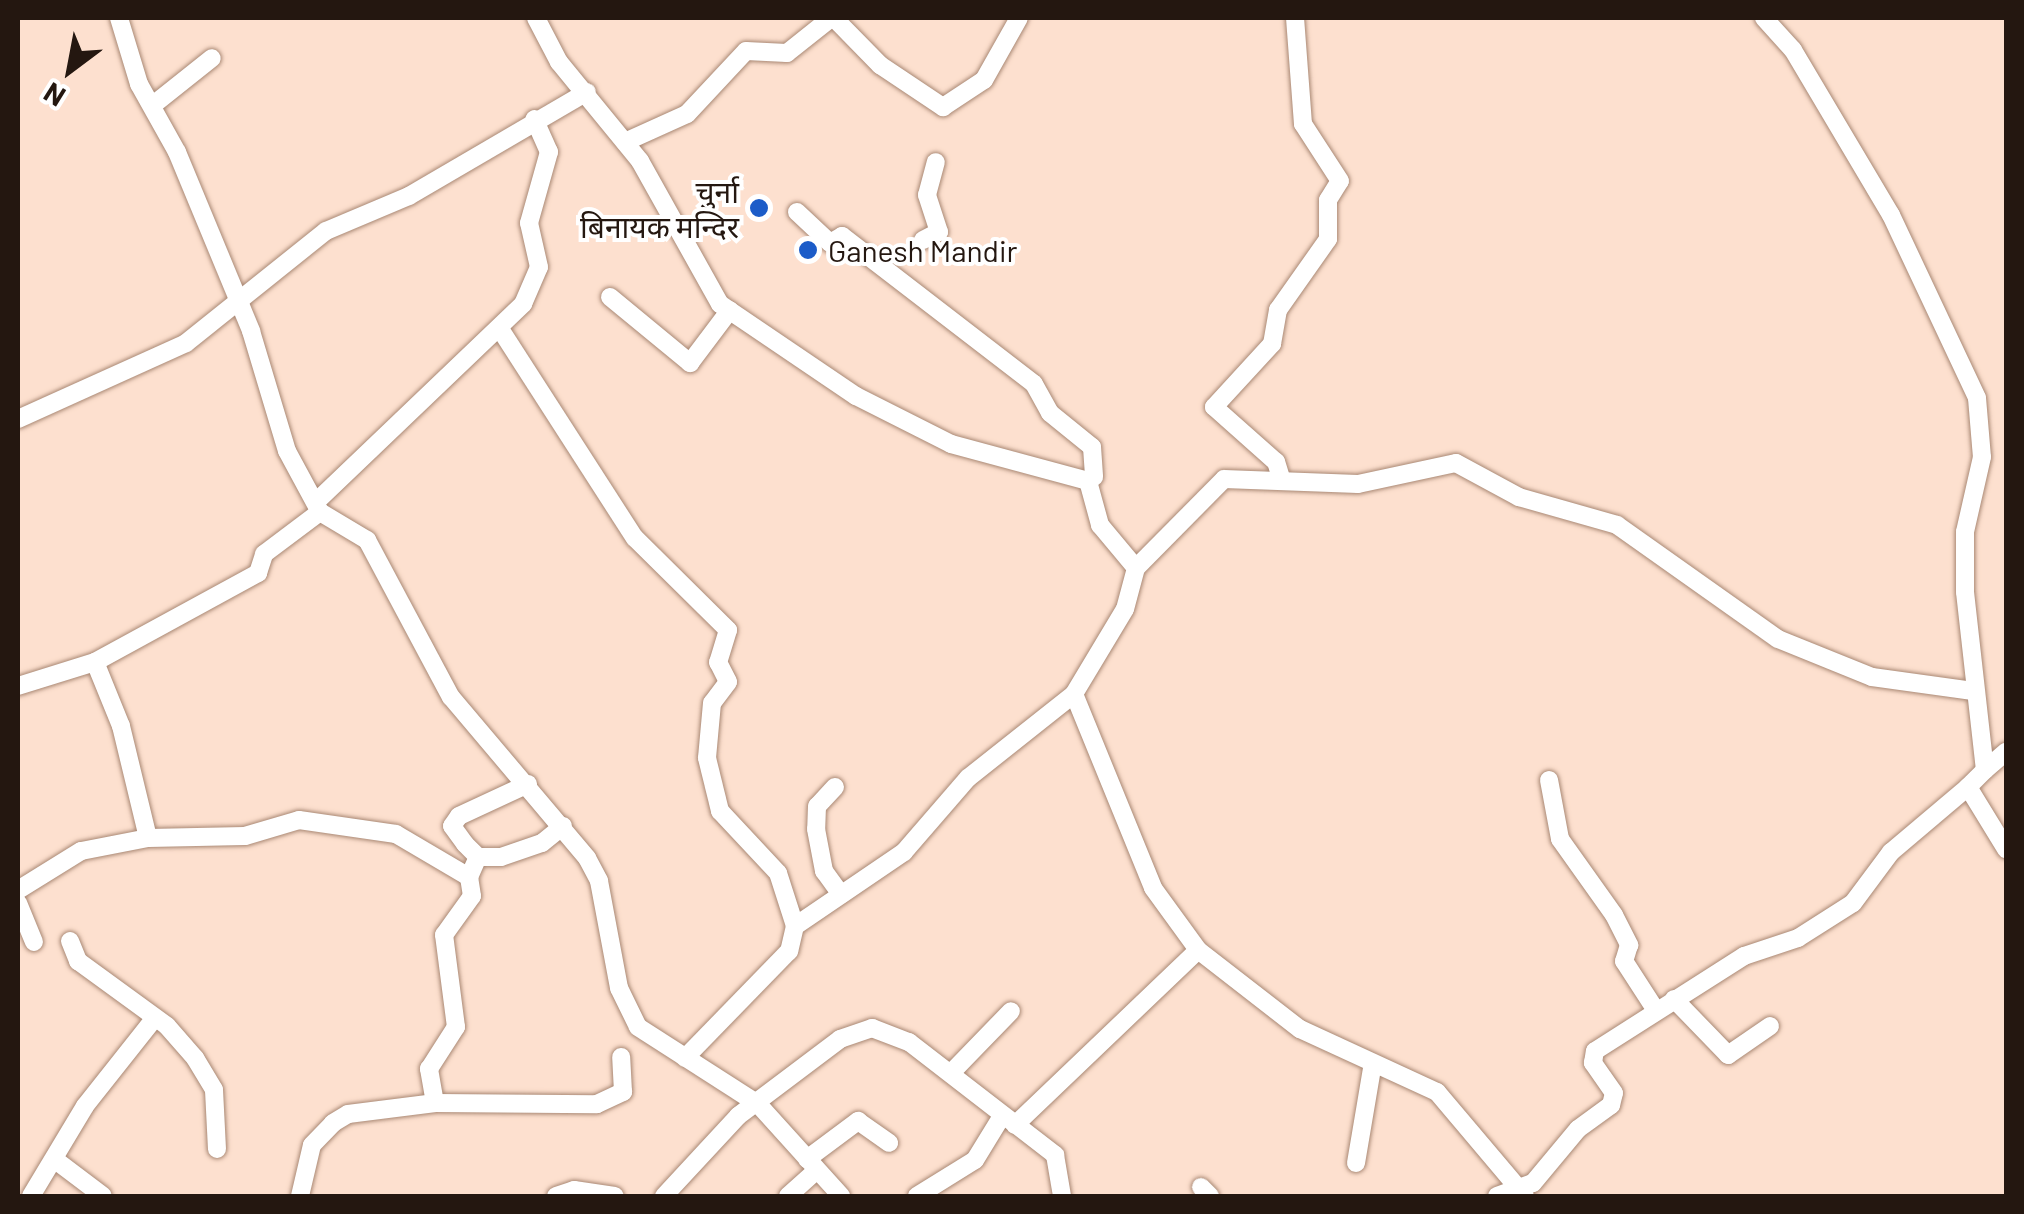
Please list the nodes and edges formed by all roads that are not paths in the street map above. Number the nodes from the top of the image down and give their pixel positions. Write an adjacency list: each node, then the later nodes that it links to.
1 (119, 18): 9 (street)
2 (536, 18): 8 (street)
3 (832, 18): 4 (street); 11 (street)
4 (1018, 18)
5 (1296, 18): 21 (street)
6 (1764, 18): 26 (street)
7 (212, 58): 9 (street)
8 (587, 92): 10 (street); 11 (street)
9 (152, 105): 16 (street)
10 (534, 119): 16 (street); 18 (street)
11 (625, 142): 17 (street)
12 (936, 162): 14 (street)
13 (797, 212): 20 (street)
14 (923, 240)
15 (610, 297): 17 (street)
16 (237, 303): 19 (street); 22 (street)
17 (730, 310): 23 (street)
18 (502, 332): 22 (street); 42 (street)
19 (18, 419)
20 (1094, 477)
21 (1281, 478): 23 (street); 26 (street)
22 (319, 506): 24 (street); 31 (street)
23 (1136, 568): 27 (street)
24 (95, 662): 25 (street); 35 (street)
25 (18, 686)
26 (1974, 691): 29 (street)
27 (1074, 694): 40 (street); 45 (street)
28 (2006, 752): 29 (street)
29 (1986, 770): 32 (street)
30 (1550, 780): 47 (street)
31 (528, 784): 34 (street); 37 (street)
32 (1968, 787): 36 (street); 46 (street)
33 (835, 788): 40 (street)
34 (563, 826): 37 (street); 52 (street)
35 (148, 838): 38 (street); 39 (street)
36 (2006, 850)
37 (478, 858): 38 (street)
38 (469, 878): 55 (street)
39 (18, 890)
40 (841, 894): 42 (street)
41 (18, 904): 44 (street)
42 (795, 926): 52 (street)
43 (70, 940): 49 (street)
44 (34, 942)
45 (1198, 950): 53 (street); 57 (street)
46 (1674, 1000): 47 (street); 50 (street)
47 (1655, 1008): 63 (street)
48 (1010, 1011): 54 (street)
49 (154, 1019): 59 (street); 60 (street)
50 (1770, 1026)
51 (620, 1057): 55 (street)
52 (685, 1058): 56 (street)
53 (1373, 1063): 61 (street); 63 (street)
54 (951, 1073): 56 (street); 57 (street)
55 (435, 1102): 66 (street)
56 (758, 1104): 62 (street); 69 (street)
57 (1009, 1120): 72 (street); 73 (street)
58 (889, 1144): 62 (street)
59 (217, 1149)
60 (54, 1158): 64 (street); 65 (street)
61 (1356, 1163)
62 (811, 1165): 70 (street); 71 (street)
63 (1522, 1194): 74 (street)
64 (32, 1196)
65 (103, 1196)
66 (300, 1196)
67 (556, 1196): 68 (street)
68 (615, 1196)
69 (664, 1196)
70 (788, 1196)
71 (841, 1196)
72 (917, 1196)
73 (1062, 1196)
74 (1496, 1196)

